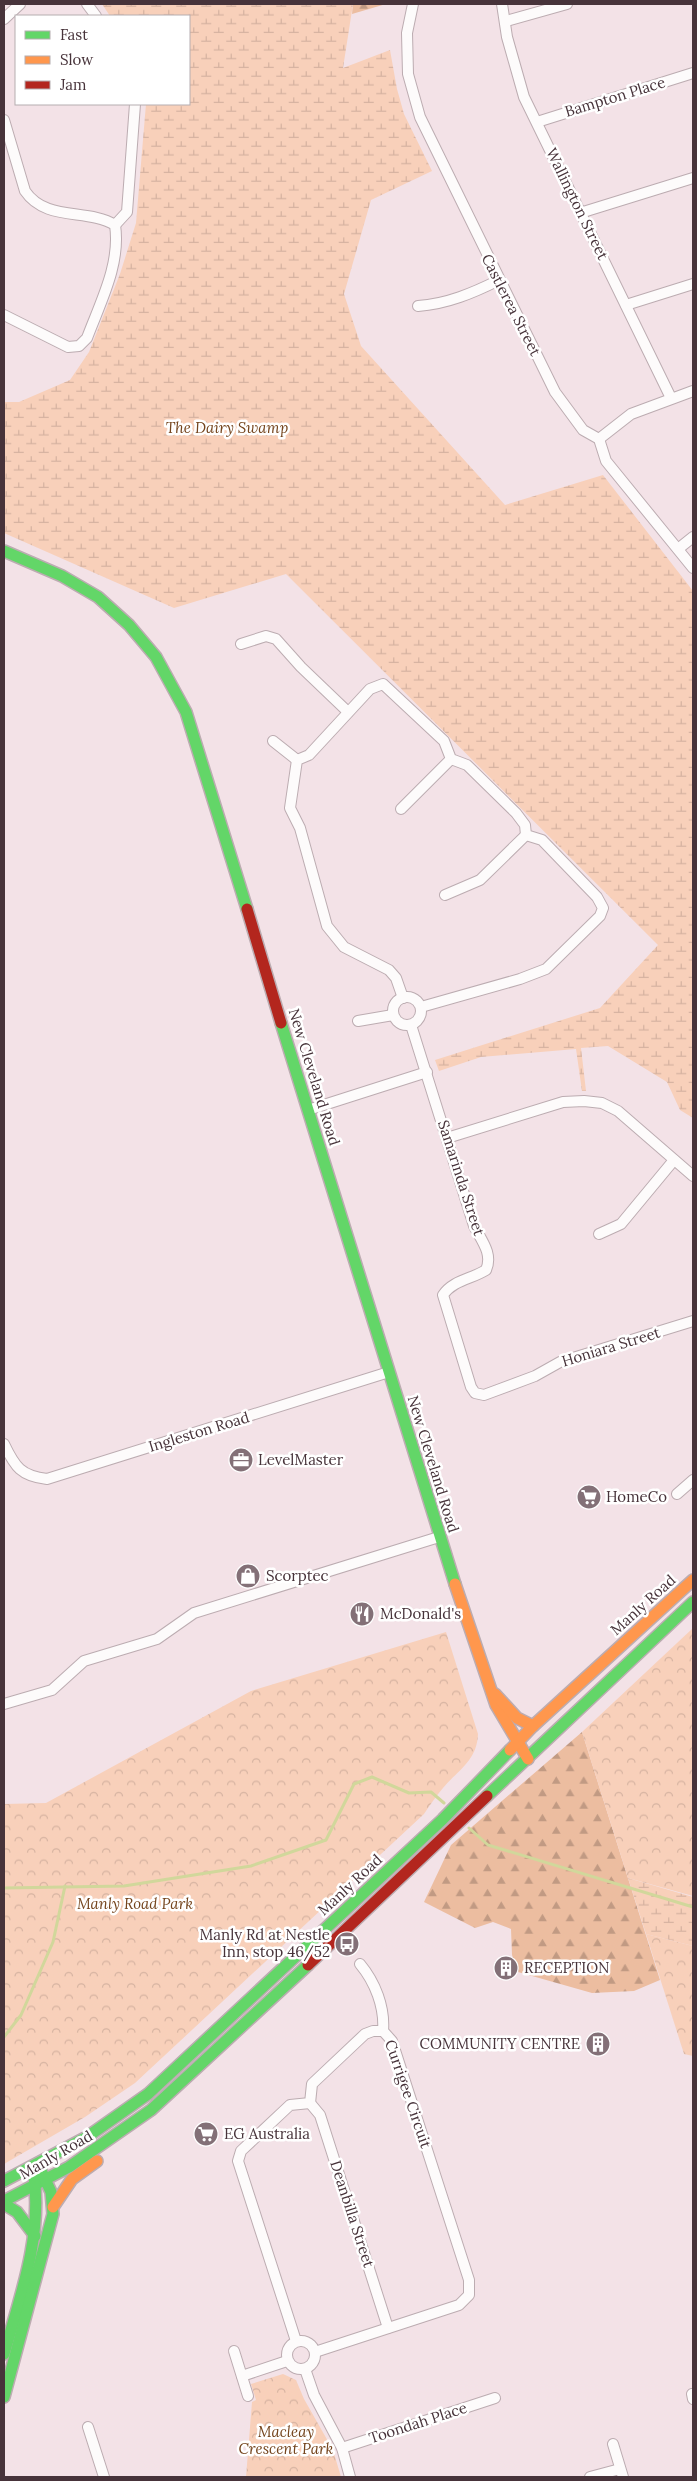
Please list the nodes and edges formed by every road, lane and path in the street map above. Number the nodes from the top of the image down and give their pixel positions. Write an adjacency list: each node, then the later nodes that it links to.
1 (20, 4): 7 (street)
2 (87, 4): 6 (street)
3 (413, 4): 16 (street, Castlerea Street)
4 (502, 4): 8 (street, Wallington Street)
5 (567, 4): 8 (street)
6 (95, 15)
7 (4, 19)
8 (506, 21): 12 (street, Wallington Street)
9 (693, 72): 12 (street, Bampton Place)
10 (135, 105): 15 (street)
11 (4, 120): 15 (street)
12 (537, 122): 14 (street, Wallington Street)
13 (693, 178): 14 (street)
14 (580, 213): 18 (street, Wallington Street)
15 (115, 225): 20 (street)
16 (498, 280): 19 (street); 23 (street, Castlerea Street)
17 (693, 284): 18 (street)
18 (626, 305): 22 (street, Wallington Street)
19 (418, 306)
20 (4, 315)
21 (693, 391): 22 (street)
22 (670, 398): 23 (street)
23 (599, 439): 25 (street)
24 (693, 537): 25 (street)
25 (678, 549): 27 (street)
26 (4, 551): 42 (main road, New Cleveland Road)
27 (693, 568)
28 (241, 644): 29 (street)
29 (348, 712): 31 (street); 32 (street)
30 (273, 741): 32 (street)
31 (451, 759): 33 (street); 34 (street)
32 (297, 760): 36 (street)
33 (401, 809)
34 (526, 835): 35 (street); 37 (street)
35 (444, 895)
36 (403, 998): 37 (street); 38 (street)
37 (421, 1007): 40 (street)
38 (393, 1015): 39 (street); 40 (street)
39 (358, 1021)
40 (411, 1025): 41 (street, Samarinda Street)
41 (427, 1072): 42 (street); 43 (street, Samarinda Street)
42 (308, 1110): 48 (main road, New Cleveland Road)
43 (447, 1138): 44 (street); 49 (street, Samarinda Street)
44 (674, 1160): 45 (street); 46 (street)
45 (693, 1176)
46 (599, 1234)
47 (693, 1321): 49 (street, Honiara Street)
48 (389, 1372): 50 (street, Ingleston Road); 53 (main road, New Cleveland Road)
49 (475, 1393)
50 (4, 1444)
51 (693, 1480): 52 (street)
52 (677, 1494)
53 (440, 1537): 56 (main road, New Cleveland Road); 57 (street)
54 (693, 1580): 58 (main road, Manly Road)
55 (693, 1602): 60 (main road, Manly Road)
56 (490, 1690): 58 (main road, New Cleveland Road); 59 (main road, New Cleveland Road)
57 (4, 1704)
58 (533, 1726): 59 (main road, Manly Road)
59 (514, 1745): 60 (main road, New Cleveland Road); 65 (main road, Manly Road)
60 (528, 1759): 63 (main road, Manly Road)
61 (360, 1964): 62 (street)
62 (383, 2031): 64 (street, Currigee Circuit); 71 (street, Currigee Circuit)
63 (161, 2102): 67 (main road, Manly Road); 69 (main road)
64 (310, 2103): 71 (street, Deanbilla Street); 72 (street)
65 (35, 2165): 66 (main road, Manly Road); 67 (main road)
66 (4, 2181)
67 (41, 2182): 68 (main road, Manly Road); 69 (main road); 70 (main road)
68 (4, 2202): 70 (main road)
69 (53, 2207): 80 (main road)
70 (35, 2236): 75 (main road)
71 (388, 2328): 74 (street, Currigee Circuit)
72 (296, 2341): 74 (street); 76 (street)
73 (234, 2351): 78 (street)
74 (315, 2352): 77 (street)
75 (4, 2354)
76 (287, 2361): 77 (street); 78 (street)
77 (305, 2369): 84 (street)
78 (242, 2376): 79 (street)
79 (248, 2396)
80 (4, 2397)
81 (495, 2398): 84 (street, Toondah Place)
82 (88, 2427): 86 (street)
83 (613, 2444): 85 (street)
84 (342, 2448): 87 (street)
85 (622, 2473): 88 (street)
86 (104, 2477)
87 (350, 2477)
88 (590, 2477)

